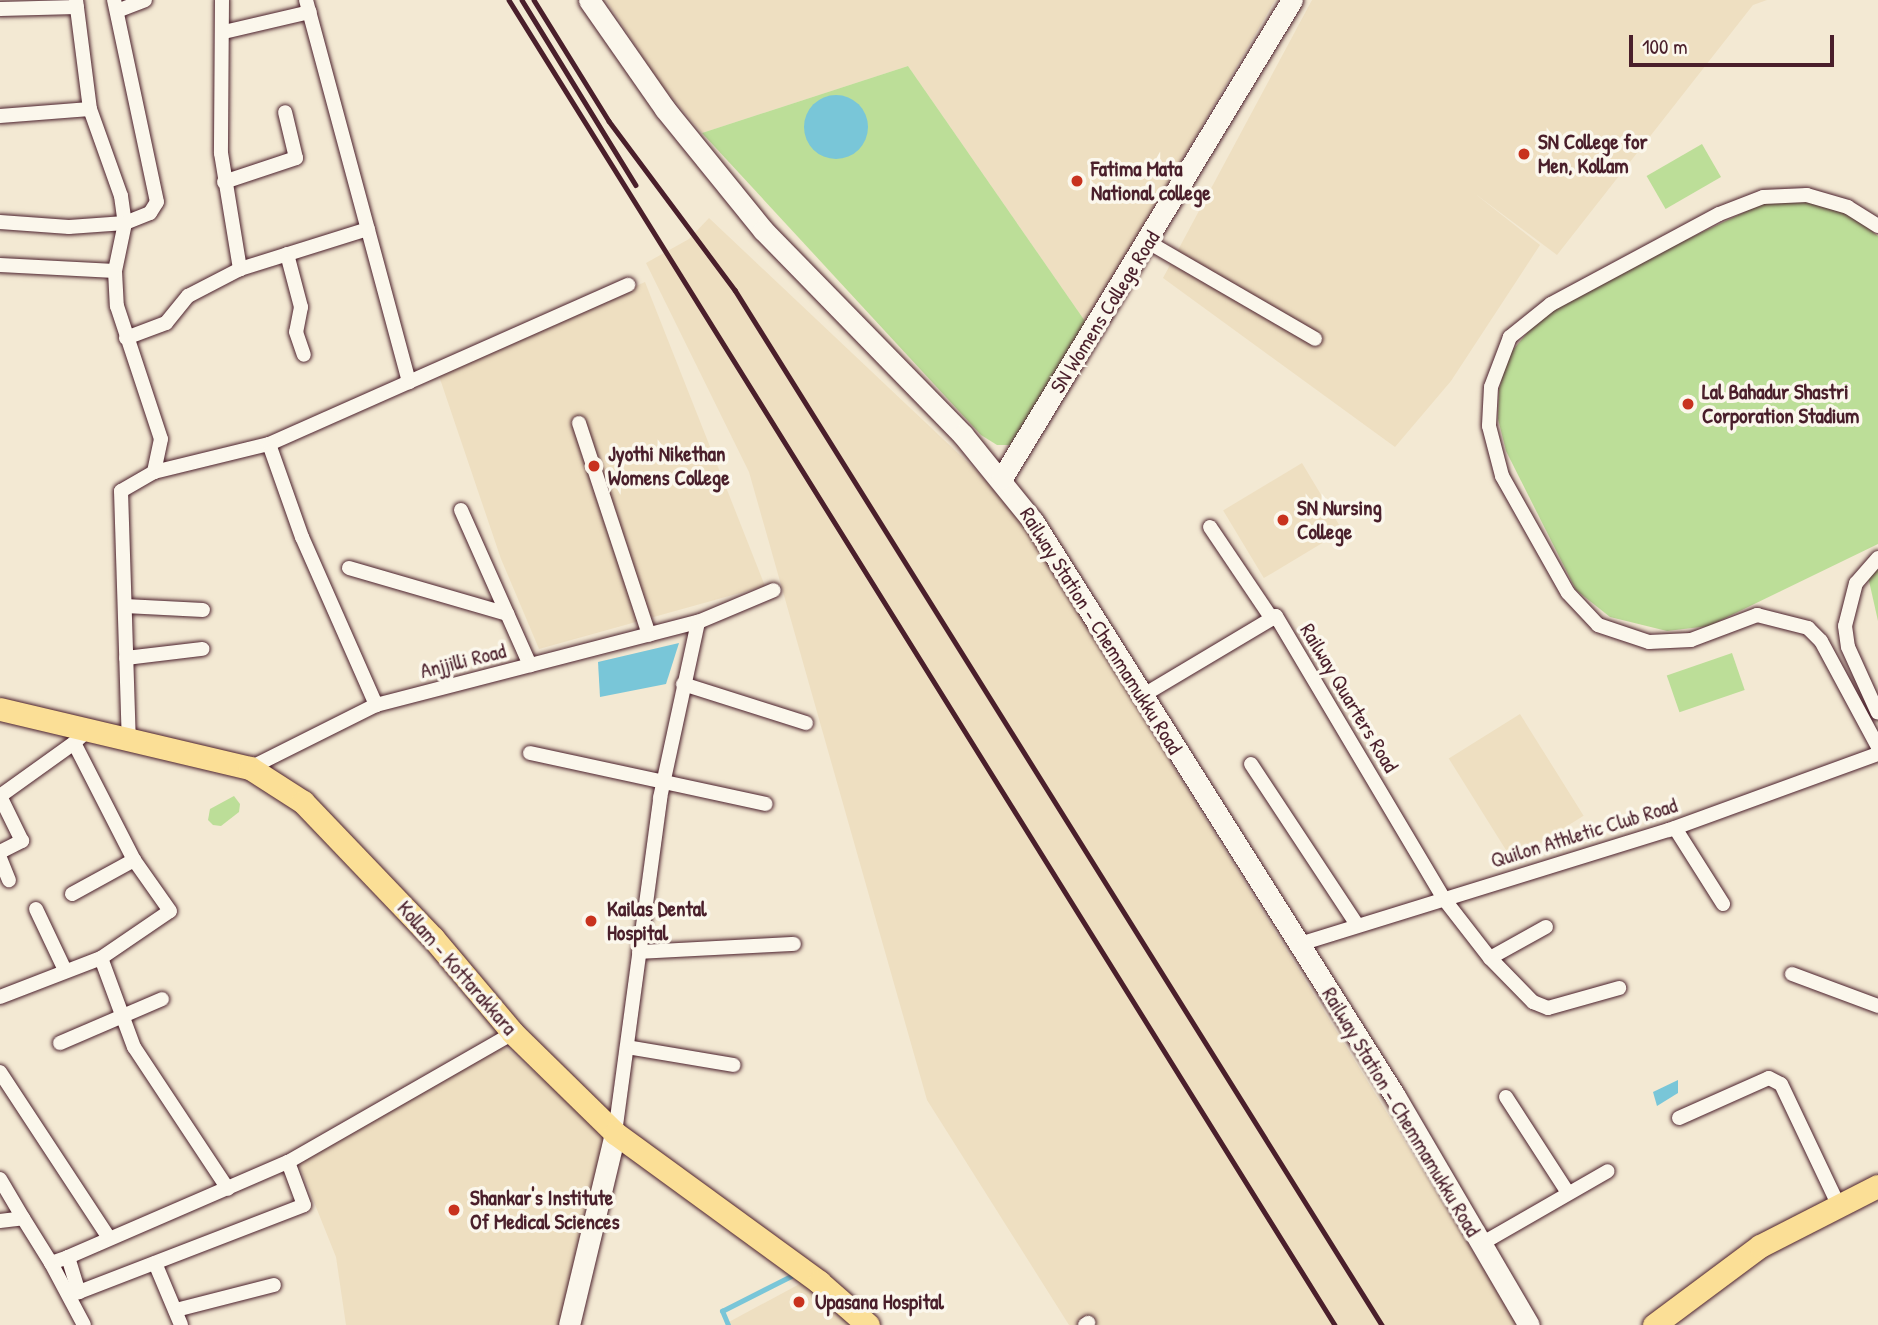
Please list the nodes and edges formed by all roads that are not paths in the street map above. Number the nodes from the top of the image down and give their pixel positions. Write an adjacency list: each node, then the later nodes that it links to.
1 (145, 0): 6 (street)
2 (222, 0): 9 (street)
3 (589, 0): 31 (main road, Railway Station - Chemmamukku Road)
4 (1292, 0): 18 (main road, SN Womens College Road)
5 (77, 3): 8 (street); 10 (street)
6 (116, 5): 15 (street)
7 (308, 6): 9 (street); 17 (street)
8 (0, 9)
9 (224, 32): 13 (street)
10 (90, 109): 12 (street); 15 (street)
11 (285, 112): 13 (street)
12 (0, 116)
13 (224, 182): 21 (street)
14 (0, 222): 15 (street)
15 (125, 223): 22 (street)
16 (1878, 226): 54 (street)
17 (368, 229): 19 (street); 27 (street)
18 (1148, 242): 25 (street); 31 (main road, SN Womens College Road)
19 (287, 254): 21 (street); 26 (street)
20 (0, 265): 22 (street)
21 (240, 269): 24 (street)
22 (115, 271): 24 (street)
23 (628, 285): 27 (street)
24 (126, 338): 30 (street)
25 (1315, 339)
26 (304, 355)
27 (409, 383): 29 (street)
28 (579, 423): 42 (street)
29 (270, 444): 30 (street); 48 (street)
30 (154, 472): 37 (street)
31 (1002, 478): 47 (main road, Railway Station - Chemmamukku Road)
32 (461, 510): 39 (street)
33 (1210, 527): 40 (street)
34 (1878, 558): 50 (street)
35 (349, 568): 39 (street)
36 (774, 590): 41 (street, Anjjilli Road)
37 (125, 606): 38 (street); 44 (street)
38 (203, 610)
39 (507, 614): 45 (street)
40 (1272, 619): 47 (street, Railway Quarters Road); 67 (street, Railway Quarters Road)
41 (698, 622): 42 (street, Anjjilli Road); 46 (street)
42 (649, 635): 45 (street, Anjjilli Road)
43 (202, 649): 44 (street)
44 (126, 658): 53 (street)
45 (530, 665): 48 (street, Anjjilli Road)
46 (683, 684): 51 (street); 59 (street)
47 (1142, 696): 73 (main road, Railway Station - Chemmamukku Road)
48 (376, 705): 58 (street, Anjjilli Road)
49 (0, 709): 52 (main road, Kollam - Kottarakkara)
50 (1878, 713)
51 (806, 723)
52 (81, 737): 53 (main road, Kollam - Kottarakkara); 62 (street); 64 (street)
53 (129, 740): 58 (main road, Kollam - Kottarakkara)
54 (1878, 747)
55 (530, 753): 59 (street)
56 (1878, 754): 61 (street, Quilon Athletic Club Road)
57 (1251, 764): 70 (street)
58 (250, 768): 84 (main road, Kollam - Kottarakkara)
59 (662, 785): 60 (street); 74 (street)
60 (766, 804)
61 (1675, 828): 67 (street, Quilon Athletic Club Road); 68 (street)
62 (0, 852)
63 (0, 858): 65 (street)
64 (134, 860): 66 (street); 75 (street)
65 (9, 880)
66 (72, 894)
67 (1444, 899): 70 (street, Quilon Athletic Club Road); 76 (street, Railway Quarters Road)
68 (1723, 904)
69 (36, 909): 77 (street)
70 (1357, 925): 73 (street, Quilon Athletic Club Road)
71 (1546, 927): 76 (street)
72 (794, 944): 74 (street)
73 (1300, 944): 102 (main road, Railway Station - Chemmamukku Road)
74 (639, 952): 86 (street)
75 (101, 958): 77 (street); 83 (street)
76 (1490, 958): 79 (street, Railway Quarters Road)
77 (65, 970): 80 (street)
78 (1792, 974): 82 (street)
79 (1619, 988)
80 (0, 997)
81 (162, 999): 83 (street)
82 (1878, 1006)
83 (120, 1017): 85 (street); 96 (street)
84 (513, 1033): 91 (main road, Kollam - Kottarakkara); 92 (street)
85 (60, 1043)
86 (627, 1047): 87 (street); 91 (street)
87 (733, 1065)
88 (0, 1072): 101 (street)
89 (1506, 1097): 97 (street)
90 (1679, 1118): 98 (street)
91 (615, 1133): 110 (main road); 111 (main road, Kollam - Kottarakkara)
92 (288, 1162): 96 (street); 105 (street)
93 (1608, 1171): 97 (street)
94 (0, 1179): 99 (street)
95 (1878, 1186): 98 (main road)
96 (228, 1189): 101 (street)
97 (1568, 1193): 102 (street)
98 (1839, 1206): 113 (main road)
99 (23, 1218): 100 (street); 104 (street)
100 (0, 1221)
101 (109, 1238): 103 (street)
102 (1481, 1244): 112 (main road, Railway Station - Chemmamukku Road)
103 (68, 1257): 104 (street); 105 (street)
104 (51, 1263): 108 (street)
105 (155, 1263): 107 (street)
106 (274, 1285): 107 (street)
107 (176, 1310): 109 (street)
108 (79, 1323)
109 (181, 1325)
110 (569, 1325)
111 (868, 1325)
112 (1529, 1325)
113 (1654, 1325)

